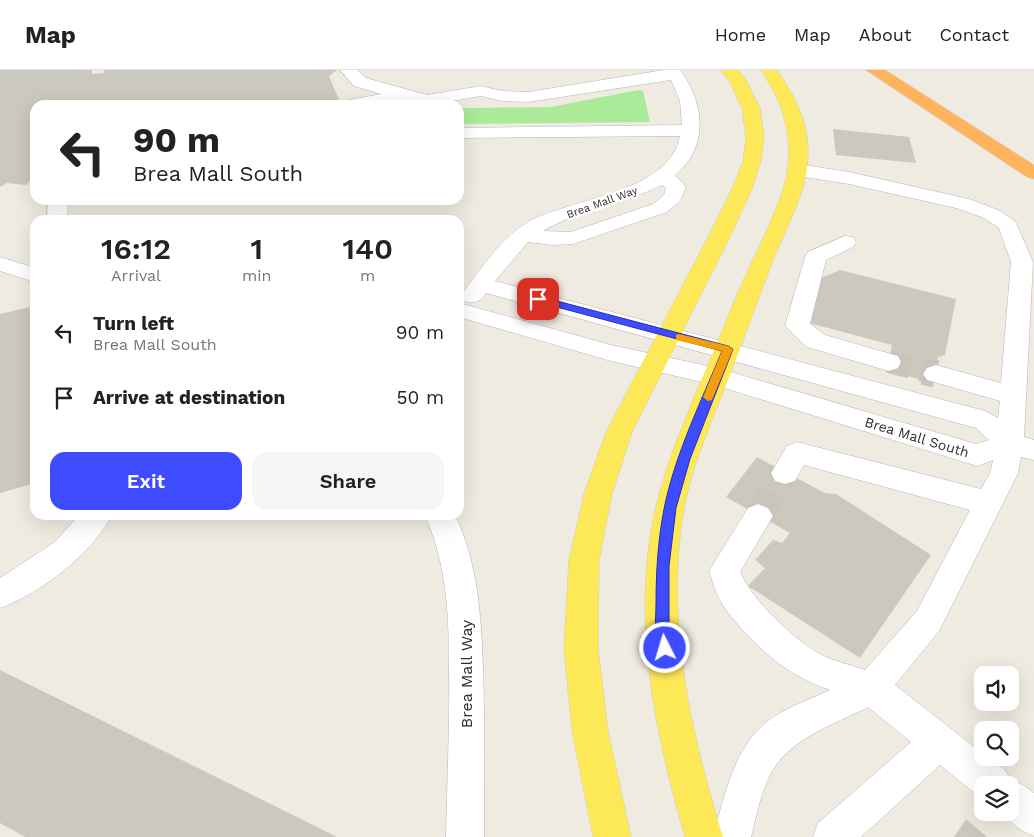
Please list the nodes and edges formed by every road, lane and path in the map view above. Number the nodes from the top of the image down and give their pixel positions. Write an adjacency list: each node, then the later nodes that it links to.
1 (348, 70): 6 (lane)
2 (729, 70): 18 (main road)
3 (769, 70): 10 (main road)
4 (874, 70): 11 (highway)
5 (674, 72): 6 (lane); 8 (lane)
6 (402, 96): 7 (lane)
7 (379, 100)
8 (692, 130): 9 (lane); 15 (lane)
9 (464, 133)
10 (798, 170): 19 (main road); 24 (lane)
11 (1034, 173)
12 (845, 242): 20 (lane)
13 (0, 264): 14 (lane)
14 (30, 273)
15 (481, 284): 16 (lane); 18 (lane)
16 (464, 307)
17 (464, 313): 21 (lane, Brea Mall South)
18 (669, 335): 19 (lane); 21 (main road)
19 (728, 349): 23 (main road); 25 (lane)
20 (889, 362)
21 (654, 364): 23 (lane, Brea Mall South); 38 (main road)
22 (936, 374): 24 (lane)
23 (717, 377): 25 (lane, Brea Mall South); 39 (main road)
24 (1013, 395): 25 (lane)
25 (1022, 446): 27 (lane)
26 (785, 473): 27 (lane)
27 (989, 503): 32 (lane)
28 (758, 516): 32 (lane)
29 (94, 520): 31 (lane)
30 (442, 520): 37 (lane, Brea Mall Way)
31 (0, 594)
32 (871, 688): 33 (lane); 40 (lane)
33 (939, 742): 34 (lane); 41 (lane)
34 (982, 776)
35 (1019, 805): 36 (lane)
36 (1034, 817)
37 (465, 837)
38 (612, 837)
39 (704, 837)
40 (732, 837)
41 (832, 837)

